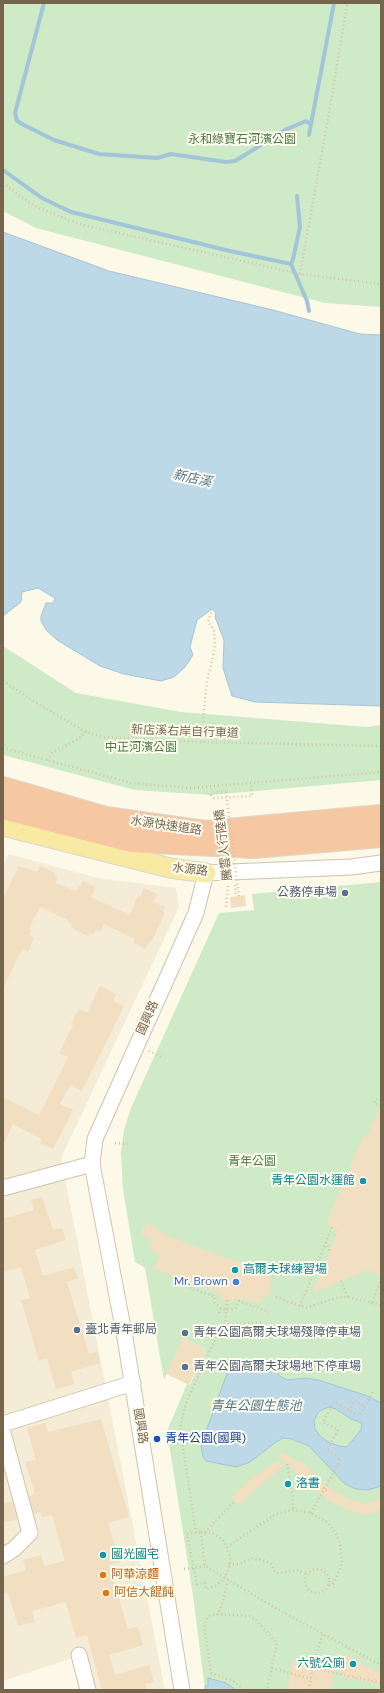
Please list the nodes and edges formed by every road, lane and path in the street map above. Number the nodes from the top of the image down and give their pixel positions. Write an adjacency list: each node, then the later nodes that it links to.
1 (347, 3): 3 (path)
2 (3, 183): 3 (path)
3 (300, 274): 4 (path)
4 (381, 284)
5 (212, 611): 8 (path)
6 (3, 681): 7 (path, 新店溪右岸自行車道)
7 (86, 732): 8 (path, 新店溪右岸自行車道); 11 (path)
8 (201, 742): 9 (path, 新店溪右岸自行車道)
9 (381, 746)
10 (3, 748): 11 (path)
11 (47, 760): 13 (path)
12 (381, 772): 13 (path)
13 (251, 783): 15 (path)
14 (3, 788): 18 (highway, 水源快速道路)
15 (231, 798): 16 (path, bridge); 16 (path, 騰雲人行陸橋, bridge)
16 (227, 800): 23 (path, 騰雲人行陸橋, bridge)
17 (3, 808): 20 (highway, 水源快速道路)
18 (381, 816)
19 (3, 826): 22 (main road, 水源路)
20 (381, 836)
21 (381, 863): 22 (street, 水源路)
22 (206, 874): 32 (street, 國興路)
23 (234, 882)
24 (228, 886): 25 (path)
25 (228, 907)
26 (148, 1051): 27 (path)
27 (163, 1058)
28 (381, 1101): 29 (path)
29 (381, 1106)
30 (115, 1143): 31 (path)
31 (129, 1144)
32 (92, 1164): 33 (street); 52 (street, 國興路)
33 (3, 1188)
34 (332, 1227): 35 (path)
35 (326, 1242): 36 (path); 45 (path)
36 (330, 1251)
37 (381, 1280): 43 (path)
38 (341, 1281): 41 (path)
39 (182, 1285): 46 (path)
40 (276, 1297): 45 (path)
41 (348, 1297): 43 (path); 45 (path)
42 (227, 1300): 47 (path)
43 (372, 1302): 44 (path)
44 (381, 1305)
45 (300, 1306)
46 (221, 1309): 47 (path); 49 (path)
47 (226, 1310): 48 (path); 51 (path)
48 (269, 1312)
49 (219, 1314)
50 (263, 1322): 51 (path)
51 (225, 1325): 66 (path)
52 (132, 1383): 56 (street); 85 (street, 國興路)
53 (374, 1390): 54 (path)
54 (364, 1406): 55 (path); 55 (path)
55 (349, 1411): 60 (path)
56 (3, 1424)
57 (3, 1433): 68 (street)
58 (287, 1464): 63 (path)
59 (320, 1485): 60 (path)
60 (324, 1489): 61 (path); 64 (path)
61 (329, 1493)
62 (235, 1501): 65 (path)
63 (293, 1510): 64 (path); 67 (path)
64 (311, 1513): 75 (path)
65 (203, 1532): 66 (path); 67 (path); 70 (path)
66 (196, 1533): 71 (path)
67 (227, 1547): 69 (path)
68 (3, 1556)
69 (229, 1565): 73 (path); 74 (path)
70 (205, 1566): 71 (path); 74 (path)
71 (194, 1567): 72 (path); 74 (path)
72 (184, 1569)
73 (307, 1574): 75 (path); 75 (path)
74 (226, 1578): 76 (path); 77 (path)
75 (329, 1585)
76 (217, 1615): 80 (path); 86 (path)
77 (323, 1633): 79 (path); 81 (path)
78 (79, 1655): 84 (street)
79 (381, 1665)
80 (272, 1668): 82 (path); 87 (path)
81 (313, 1668): 82 (path); 83 (path)
82 (311, 1679): 88 (path)
83 (381, 1683)
84 (88, 1690)
85 (182, 1690)
86 (243, 1690)
87 (267, 1690)
88 (309, 1690)

